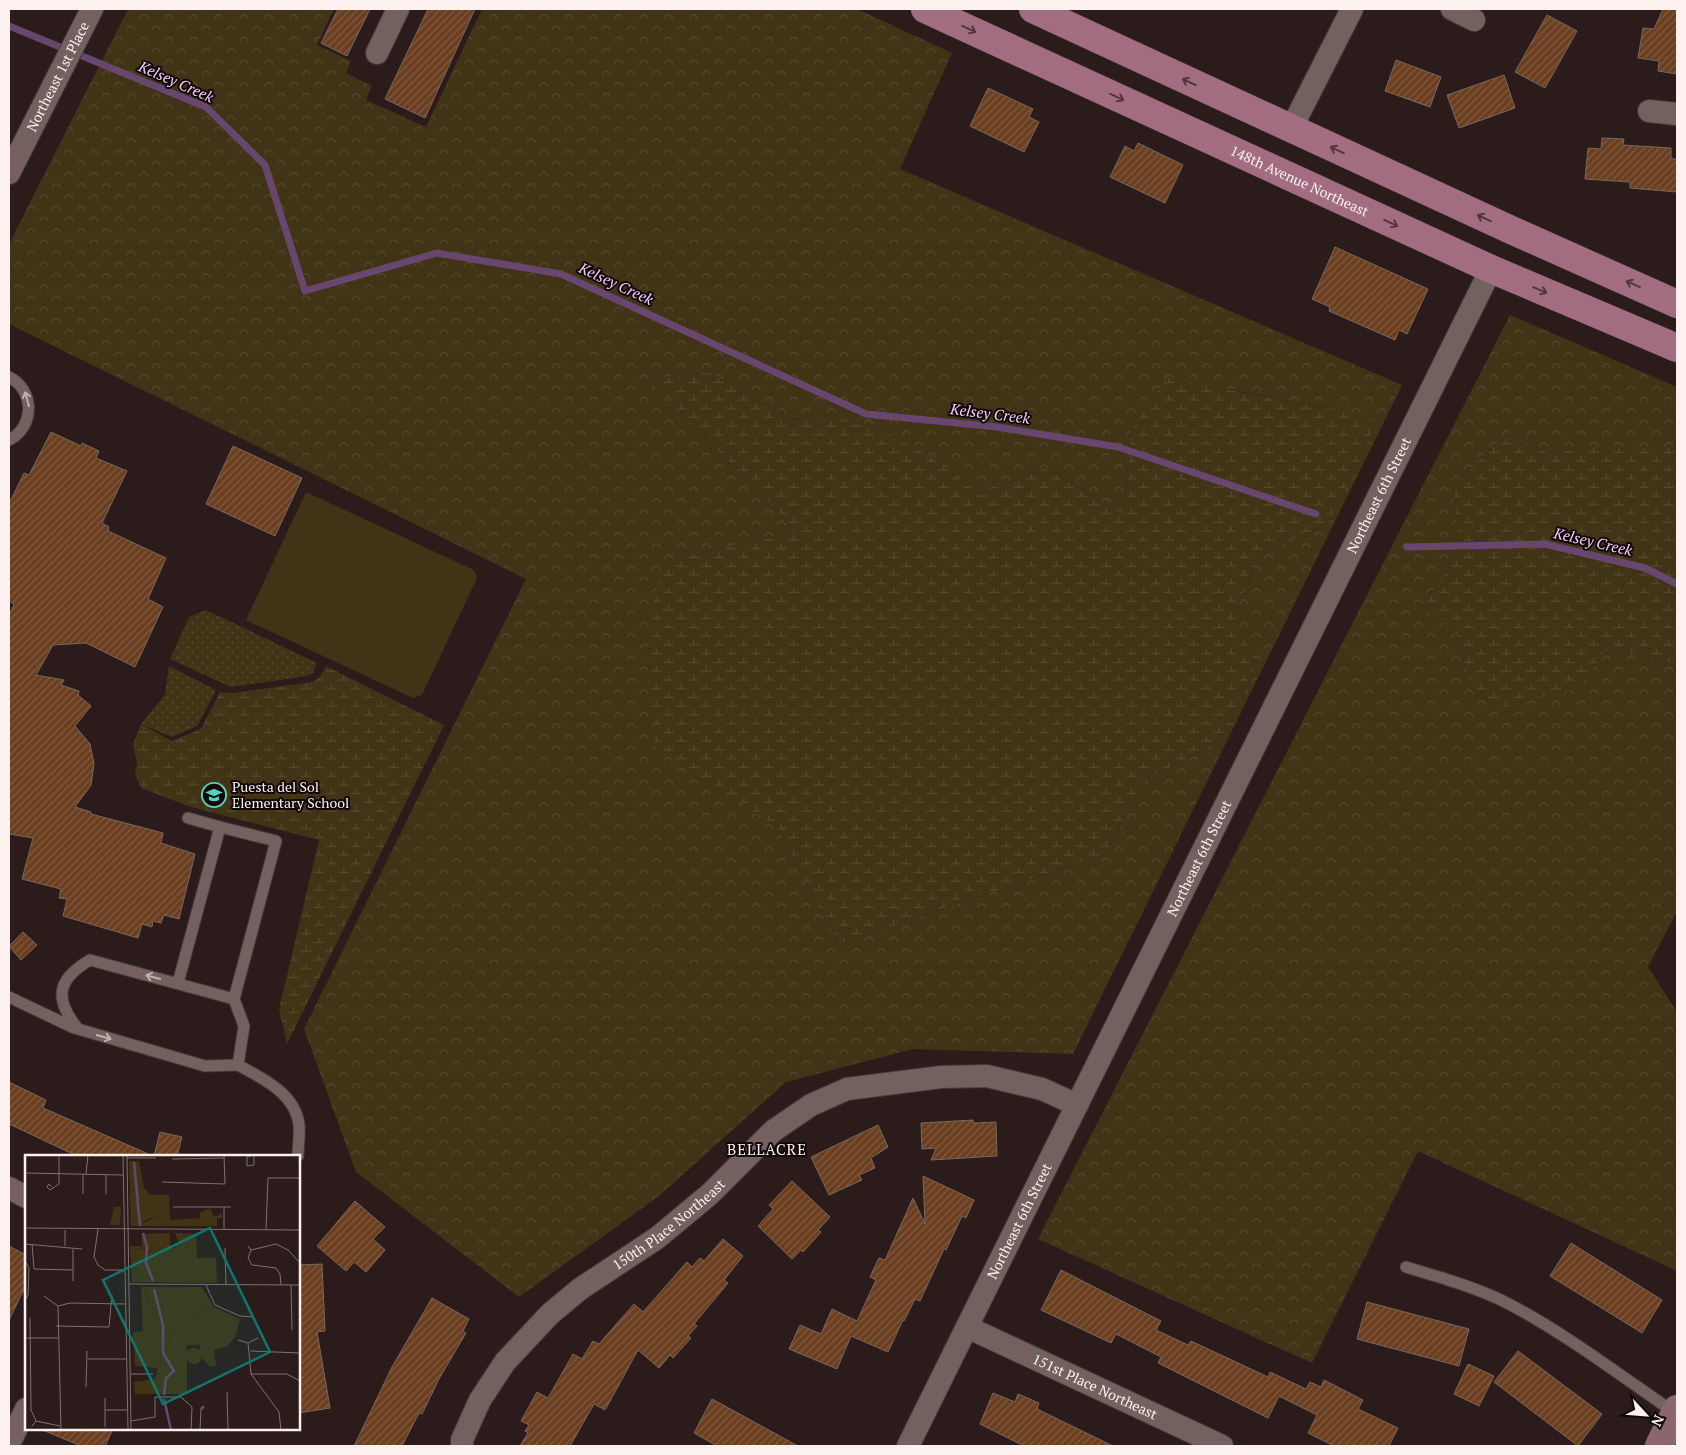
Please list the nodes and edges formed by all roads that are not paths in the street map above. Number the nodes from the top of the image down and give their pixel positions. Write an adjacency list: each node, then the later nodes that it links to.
1 (92, 9): 12 (street, Northeast 1st Place)
2 (398, 9): 8 (street)
3 (925, 9): 13 (main road, 148th Avenue Northeast, one-way to 13)
4 (1033, 9): 11 (main road, one-way to 4)
5 (1352, 9): 11 (street)
6 (1452, 9): 7 (street)
7 (1474, 20)
8 (377, 53)
9 (1649, 111): 10 (street)
10 (1677, 114)
11 (1291, 129): 14 (main road, one-way to 11)
12 (9, 173)
13 (1492, 269): 15 (main road, 148th Avenue Northeast, one-way to 15); 27 (street, Northeast 6th Street)
14 (1677, 302)
15 (1632, 329): 16 (main road); 17 (main road, 148th Avenue Northeast)
16 (1677, 339)
17 (1677, 348)
18 (9, 377): 19 (lane, one-way to 18)
19 (9, 440)
20 (188, 818): 21 (lane)
21 (220, 826): 22 (lane); 24 (lane)
22 (178, 983): 24 (lane); 25 (lane, one-way to 25)
23 (9, 997): 25 (lane)
24 (234, 999): 26 (lane)
25 (78, 1029): 26 (lane, one-way to 26)
26 (238, 1065): 28 (lane)
27 (1077, 1105): 32 (street, Northeast 6th Street); 36 (street, 150th Place Northeast)
28 (298, 1155)
29 (9, 1188): 30 (street)
30 (25, 1196)
31 (1406, 1267): 34 (lane)
32 (967, 1327): 37 (street, Northeast 6th Street); 38 (street, 151st Place Northeast)
33 (25, 1411): 35 (street)
34 (1676, 1411): 39 (main road)
35 (9, 1444)
36 (462, 1446)
37 (908, 1446)
38 (1222, 1446)
39 (1659, 1446)

